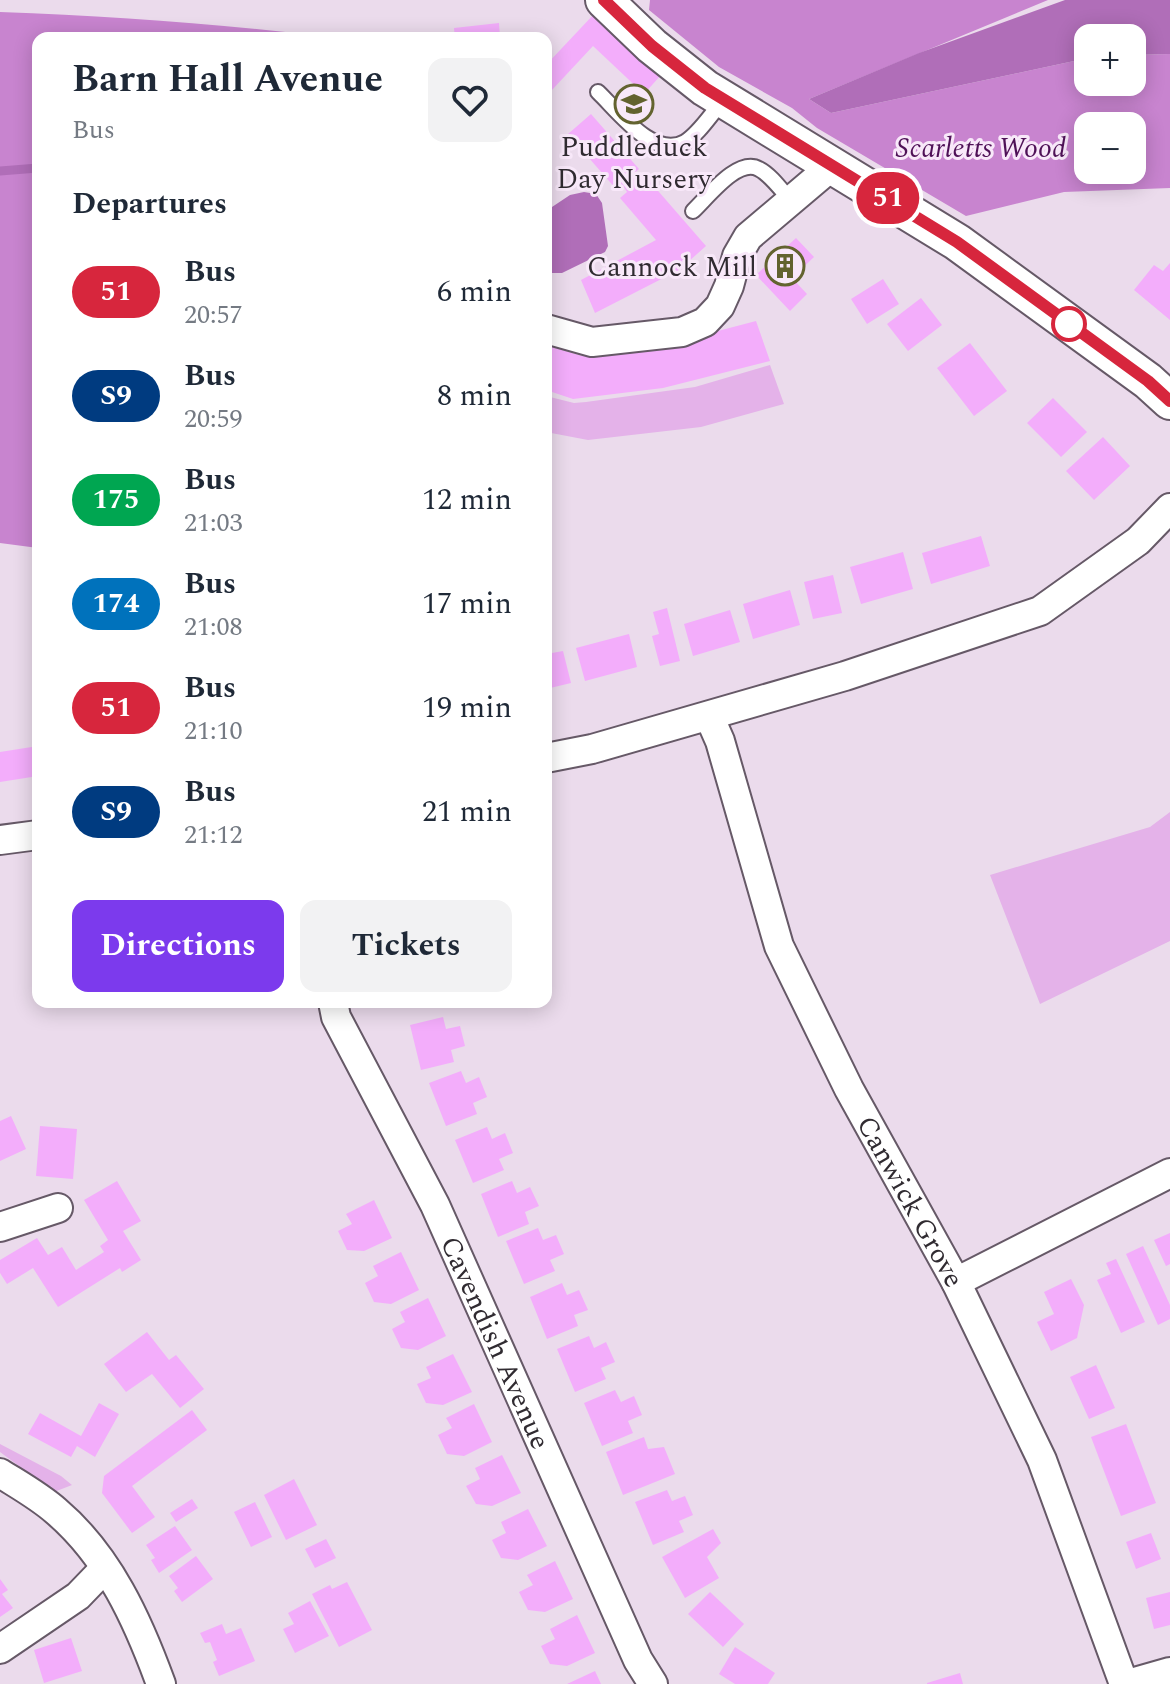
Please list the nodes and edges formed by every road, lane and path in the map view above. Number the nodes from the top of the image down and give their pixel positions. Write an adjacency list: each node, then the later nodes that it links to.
1 (604, 0): 3 (street)
2 (598, 92): 3 (lane)
3 (724, 99): 4 (street)
4 (833, 165): 5 (street); 8 (street)
5 (791, 201): 6 (lane); 7 (street)
6 (693, 211)
7 (552, 331)
8 (1170, 401)
9 (1170, 508): 10 (street)
10 (709, 716): 11 (street); 18 (street, Canwick Grove)
11 (552, 757)
12 (32, 836): 13 (street)
13 (0, 840)
14 (334, 1008): 24 (street, Cavendish Avenue)
15 (1170, 1173): 18 (street)
16 (58, 1208): 17 (street)
17 (0, 1226)
18 (956, 1282): 25 (street, Canwick Grove)
19 (0, 1473): 20 (street)
20 (105, 1568): 21 (street); 23 (street)
21 (0, 1649)
22 (1170, 1672): 25 (street)
23 (161, 1684)
24 (653, 1684)
25 (1126, 1684)

